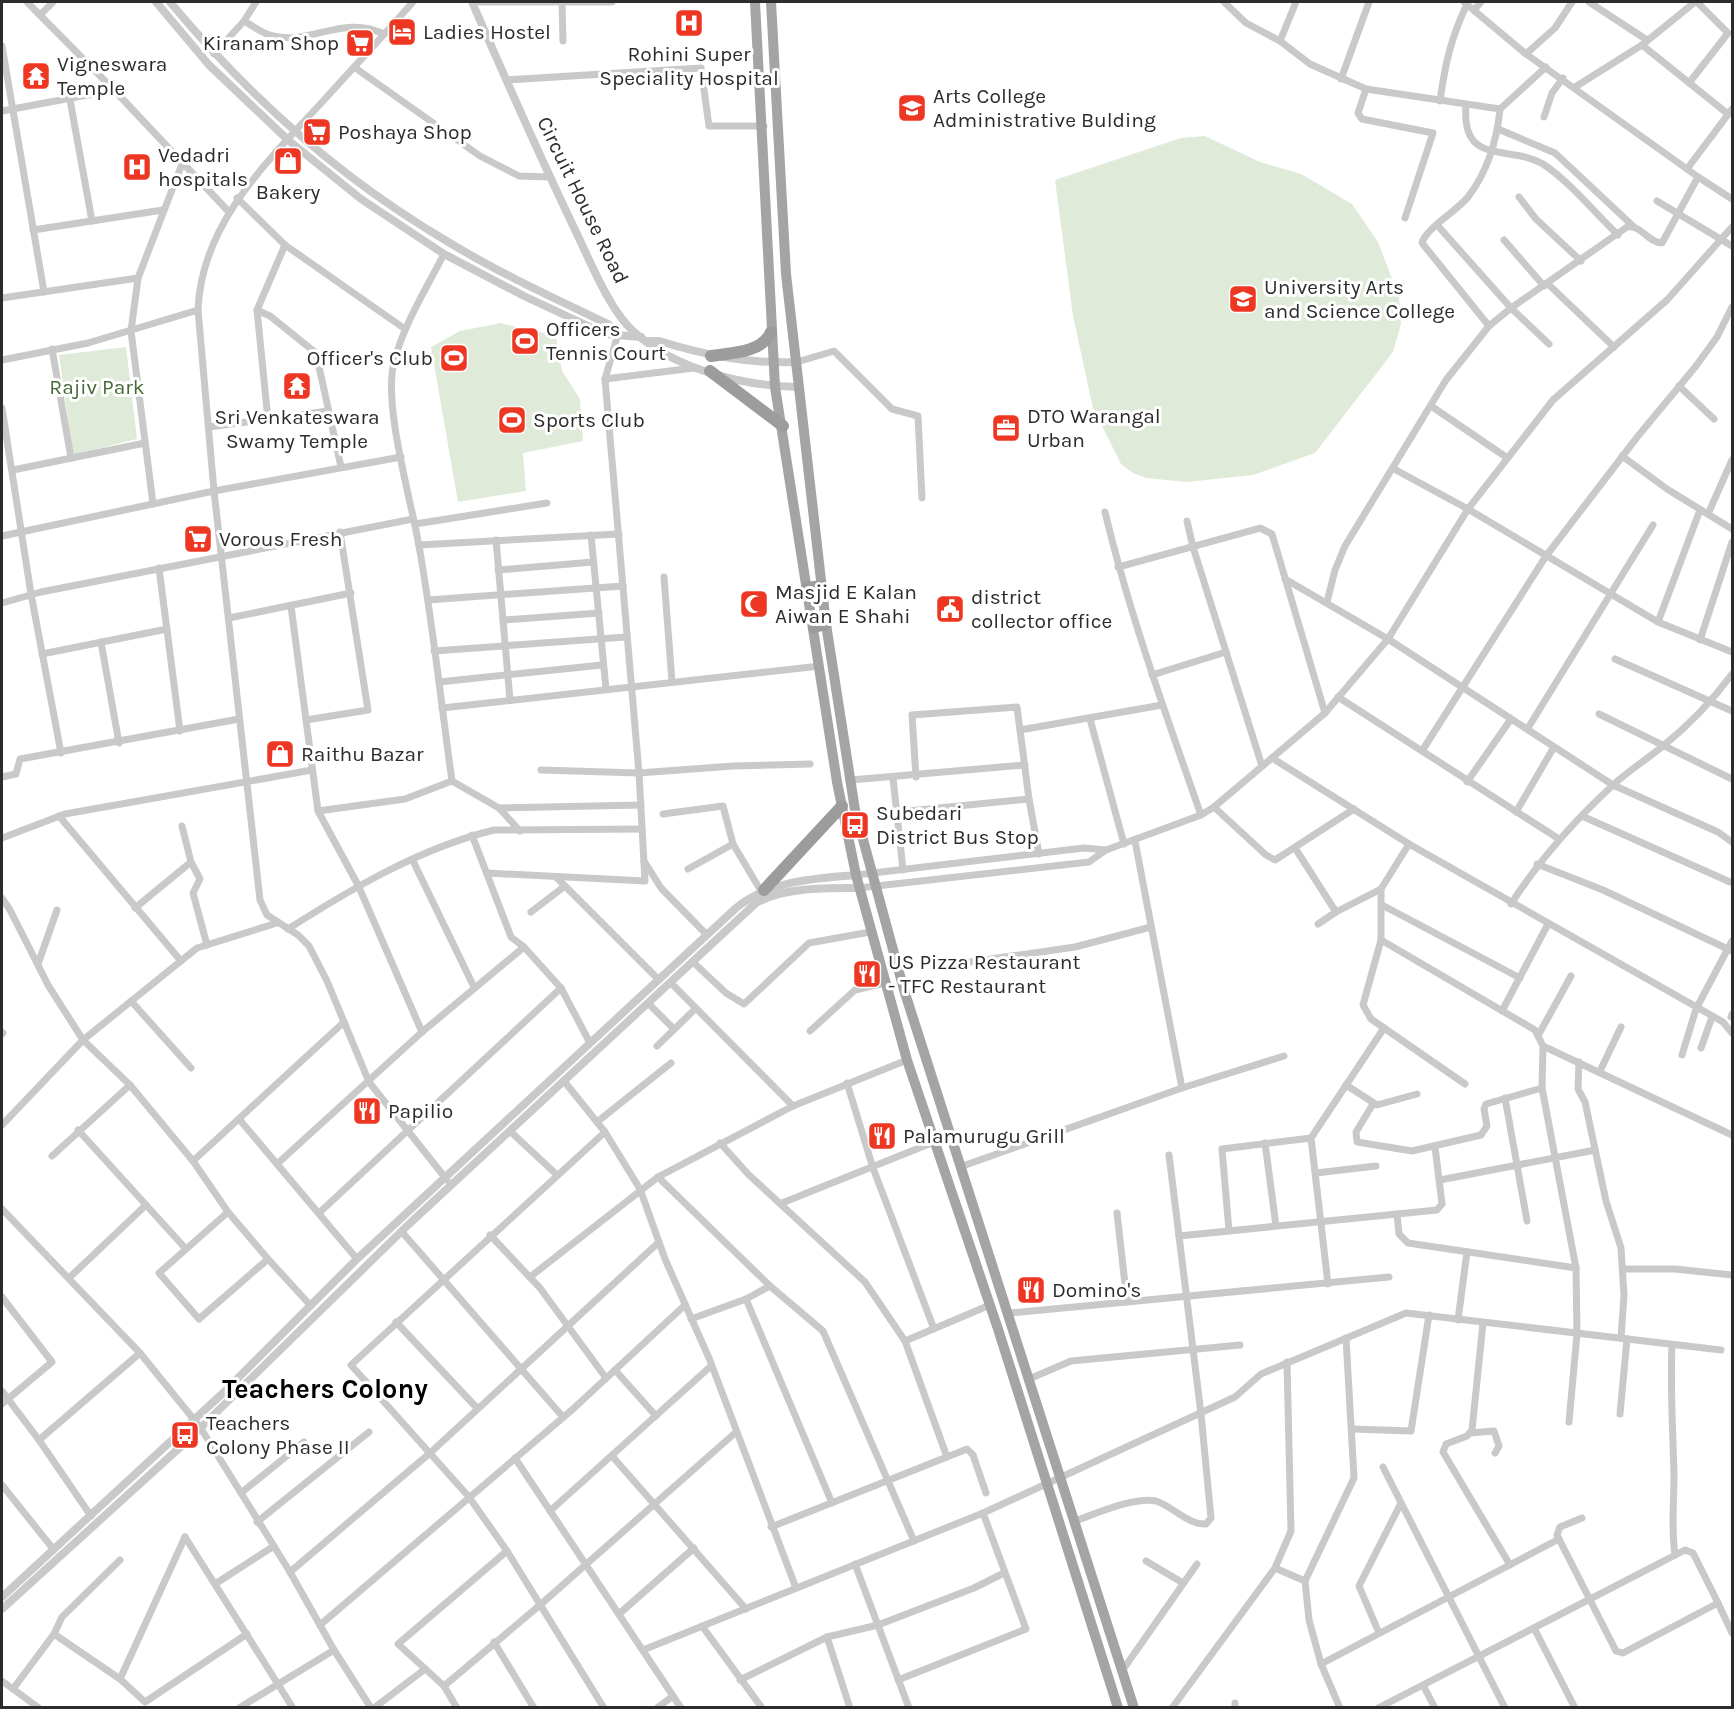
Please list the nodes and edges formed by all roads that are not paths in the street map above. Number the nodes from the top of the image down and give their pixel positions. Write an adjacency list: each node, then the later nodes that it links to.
1 (27, 2): 21 (street)
2 (53, 2): 21 (street)
3 (156, 2): 50 (street)
4 (170, 2): 28 (street)
5 (256, 2): 22 (street)
6 (413, 2): 23 (street)
7 (472, 2): 18 (street); 34 (street, Circuit House Road)
8 (612, 2): 18 (street)
9 (755, 2): 47 (main road)
10 (771, 2): 95 (main road)
11 (1224, 2): 25 (street)
12 (1296, 2): 25 (street)
13 (1369, 2): 33 (street)
14 (1480, 2): 20 (street)
15 (1572, 2): 29 (street)
16 (1589, 2): 26 (street)
17 (1696, 2): 26 (street); 35 (street)
18 (562, 3): 24 (street)
19 (1465, 3): 20 (street); 40 (street)
20 (1474, 10): 29 (street)
21 (40, 15): 38 (street)
22 (244, 21): 23 (street); 28 (street)
23 (384, 34): 30 (street)
24 (562, 41)
25 (1280, 41): 33 (street)
26 (1645, 43): 35 (street); 36 (street)
27 (2, 46): 42 (street)
28 (213, 54): 49 (street)
29 (1526, 54): 31 (street)
30 (354, 67): 49 (street); 54 (street)
31 (1546, 67): 32 (street); 43 (street)
32 (1563, 78): 36 (street); 46 (street)
33 (1341, 79): 37 (street)
34 (506, 80): 47 (street); 54 (street, Circuit House Road)
35 (1689, 83): 45 (street)
36 (1575, 87): 53 (street)
37 (1366, 89): 40 (street); 63 (street)
38 (114, 90): 39 (street); 52 (street)
39 (70, 99): 42 (street); 64 (street)
40 (1440, 101): 41 (street)
41 (1466, 105): 43 (street); 51 (street)
42 (13, 109): 44 (street); 68 (street)
43 (1500, 109): 48 (street)
44 (2, 111)
45 (1730, 111): 53 (street)
46 (1544, 117)
47 (764, 126): 87 (main road)
48 (1498, 129): 51 (street); 66 (street)
49 (294, 132): 50 (street); 88 (street)
50 (288, 140): 57 (street); 74 (street)
51 (1491, 152): 65 (street); 69 (street)
52 (182, 164): 60 (street); 61 (street)
53 (1687, 169): 55 (street)
54 (550, 177): 89 (street, Circuit House Road)
55 (1698, 177): 58 (street); 62 (street)
56 (1519, 197): 75 (street)
57 (237, 198): 61 (street); 72 (street)
58 (1732, 199)
59 (1658, 201): 62 (street)
60 (163, 210): 64 (street); 76 (street)
61 (229, 212): 82 (street)
62 (1679, 214): 66 (street); 70 (street)
63 (1405, 218)
64 (92, 221): 68 (street)
65 (1438, 226): 81 (street); 84 (street)
66 (1634, 227): 69 (street)
67 (1732, 227): 70 (street)
68 (33, 230): 78 (street)
69 (1618, 235): 75 (street)
70 (1720, 239): 73 (street); 91 (street)
71 (1504, 240): 77 (street)
72 (285, 245): 83 (street); 85 (street)
73 (1732, 246)
74 (444, 254): 85 (street); 88 (street)
75 (1581, 261): 77 (street)
76 (138, 278): 78 (street); 86 (street)
77 (1546, 285): 81 (street); 91 (street)
78 (44, 292): 79 (street)
79 (2, 298)
80 (1732, 307): 100 (street)
81 (1511, 308): 84 (street); 90 (street)
82 (198, 310): 86 (street); 109 (street)
83 (257, 310): 104 (street); 107 (street)
84 (1489, 326): 103 (street)
85 (405, 329): 113 (street)
86 (130, 331): 92 (street); 110 (street)
87 (771, 332): 93 (highway); 96 (main road)
88 (618, 334): 89 (street); 99 (street)
89 (644, 339): 93 (street); 97 (street, Circuit House Road)
90 (1549, 344)
91 (1614, 346): 111 (street)
92 (52, 349): 94 (street); 114 (street)
93 (711, 356): 96 (street)
94 (2, 360)
95 (797, 362): 96 (street); 102 (main road); 120 (street)
96 (774, 363): 101 (main road)
97 (697, 368): 98 (street, Circuit House Road); 99 (street)
98 (710, 371): 101 (street, Circuit House Road); 108 (highway)
99 (605, 379): 133 (street)
100 (1679, 386): 106 (street); 112 (street)
101 (775, 387): 102 (street, Circuit House Road); 108 (main road)
102 (800, 387): 149 (main road)
103 (1431, 406): 111 (street); 117 (street)
104 (328, 411): 107 (street); 116 (street)
105 (2, 412): 118 (street)
106 (1714, 419)
107 (268, 420): 109 (street)
108 (783, 426): 151 (main road)
109 (209, 427): 119 (street)
110 (145, 443): 114 (street); 122 (street)
111 (1506, 456): 123 (street)
112 (1622, 456): 124 (street); 141 (street)
113 (401, 457): 116 (street); 127 (street)
114 (71, 458): 118 (street)
115 (1732, 460): 126 (street)
116 (341, 467): 119 (street)
117 (1394, 469): 123 (street); 157 (street)
118 (13, 470): 131 (street)
119 (214, 491): 122 (street); 140 (street)
120 (922, 498)
121 (547, 503): 127 (street)
122 (153, 504): 131 (street)
123 (1468, 508): 141 (street); 169 (street)
124 (1700, 510): 126 (street); 163 (street)
125 (1105, 512): 143 (street)
126 (1708, 514): 130 (street)
127 (414, 521): 132 (street); 138 (street)
128 (1187, 521): 139 (street)
129 (1653, 525): 154 (street)
130 (1732, 529)
131 (21, 532): 135 (street); 153 (street)
132 (340, 532): 140 (street); 152 (street)
133 (619, 534): 134 (street); 148 (street)
134 (591, 535): 136 (street); 142 (street)
135 (2, 536)
136 (496, 540): 138 (street); 145 (street)
137 (1732, 542): 170 (street)
138 (419, 545): 156 (street)
139 (1193, 547): 143 (street); 147 (street); 174 (street)
140 (222, 555): 144 (street); 161 (street)
141 (1546, 556): 154 (street); 186 (street)
142 (593, 562): 145 (street); 150 (street)
143 (1118, 567): 182 (street)
144 (159, 568): 153 (street); 166 (street)
145 (498, 570): 155 (street)
146 (664, 577): 184 (street)
147 (1285, 579): 157 (street); 194 (street)
148 (623, 586): 150 (street); 167 (street)
149 (822, 586): 151 (highway); 164 (main road)
150 (596, 588): 155 (street); 160 (street)
151 (807, 588): 165 (main road)
152 (351, 593): 159 (street); 199 (street)
153 (31, 594): 158 (street); 176 (street)
154 (1612, 594): 163 (street); 200 (street)
155 (500, 595): 156 (street); 162 (street)
156 (428, 600): 173 (street)
157 (1327, 602): 169 (street)
158 (2, 603)
159 (291, 606): 161 (street); 199 (street)
160 (599, 613): 162 (street); 168 (street)
161 (229, 618): 196 (street)
162 (502, 620): 172 (street)
163 (1658, 622): 170 (street)
164 (826, 624): 165 (highway); 219 (main road)
165 (814, 627): 179 (main road)
166 (167, 629): 171 (street); 202 (street)
167 (626, 637): 168 (street); 185 (street)
168 (600, 639): 172 (street); 178 (street)
169 (1388, 639): 186 (street); 188 (street)
170 (1700, 640): 175 (street)
171 (101, 642): 176 (street); 203 (street)
172 (505, 646): 173 (street); 180 (street)
173 (434, 651): 183 (street)
174 (1226, 652): 182 (street); 211 (street)
175 (1732, 652)
176 (42, 654): 207 (street)
177 (1615, 659): 190 (street)
178 (602, 665): 180 (street); 187 (street)
179 (819, 666): 184 (street); 226 (main road)
180 (508, 673): 183 (street); 189 (street)
181 (1732, 674): 190 (street)
182 (1152, 675): 191 (street)
183 (439, 681): 192 (street)
184 (672, 682): 185 (street)
185 (630, 686): 187 (street); 214 (street)
186 (1464, 688): 198 (street); 206 (street)
187 (606, 689): 189 (street)
188 (1338, 697): 194 (street); 206 (street)
189 (510, 700): 192 (street)
190 (1711, 702): 193 (street); 204 (street)
191 (1162, 705): 197 (street); 235 (street)
192 (442, 708): 220 (street)
193 (1732, 711)
194 (1325, 712): 208 (street)
195 (1599, 714): 204 (street)
196 (239, 719): 202 (street); 221 (street)
197 (1090, 719): 201 (street); 247 (street)
198 (1511, 719): 200 (street); 222 (street)
199 (306, 720): 212 (street)
200 (1528, 728): 205 (street)
201 (1020, 730): 210 (street); 216 (street)
202 (180, 731): 203 (street)
203 (119, 743): 207 (street)
204 (1665, 745): 218 (street); 223 (street)
205 (1554, 747): 223 (street); 231 (street)
206 (1422, 751): 222 (street)
207 (61, 753): 215 (street)
208 (1272, 758): 211 (street); 229 (street)
209 (810, 764): 214 (street)
210 (1025, 765): 216 (street); 224 (street)
211 (1262, 766): 227 (street)
212 (312, 770): 221 (street); 230 (street)
213 (541, 771): 214 (street)
214 (639, 773): 225 (street)
215 (2, 777)
216 (916, 777): 217 (street)
217 (893, 778): 219 (street); 234 (street)
218 (1732, 779)
219 (851, 780): 259 (main road)
220 (452, 781): 228 (street); 230 (street)
221 (246, 782): 236 (street); 276 (street)
222 (1467, 782): 231 (street)
223 (1613, 784): 237 (street); 245 (street)
224 (1029, 799): 234 (street); 251 (street)
225 (640, 805): 228 (street); 239 (street)
226 (842, 806): 260 (main road); 268 (highway)
227 (1214, 807): 235 (street); 249 (street)
228 (499, 808): 240 (street)
229 (1354, 809): 248 (street); 249 (street)
230 (318, 811): 263 (street)
231 (1516, 812): 243 (street)
232 (888, 813): 234 (street)
233 (663, 814): 246 (street)
234 (897, 814): 257 (street)
235 (1201, 815): 244 (street)
236 (59, 816): 242 (street); 272 (street)
237 (1582, 816): 243 (street); 262 (street)
238 (182, 826): 254 (street)
239 (642, 829): 240 (street); 252 (street)
240 (520, 831): 241 (street)
241 (472, 835): 253 (street); 258 (street)
242 (2, 838)
243 (1559, 839): 255 (street)
244 (1135, 841): 247 (street); 279 (street)
245 (1732, 842)
246 (733, 844): 256 (street); 268 (street)
247 (1124, 844): 250 (street)
248 (1410, 844): 267 (street); 271 (street)
249 (1295, 848): 275 (street)
250 (1106, 850): 251 (street); 265 (street)
251 (1039, 854): 257 (street)
252 (644, 860): 261 (street); 282 (street)
253 (412, 861): 263 (street); 297 (street)
254 (191, 862): 272 (street); 285 (street)
255 (1537, 864): 271 (street); 287 (street)
256 (688, 869)
257 (903, 870): 259 (street)
258 (487, 873): 261 (street); 286 (street)
259 (872, 874): 260 (street); 265 (main road)
260 (856, 875): 266 (main road); 268 (street)
261 (556, 877): 264 (street)
262 (1730, 882)
263 (358, 885): 280 (street); 310 (street)
264 (565, 886): 274 (street); 294 (street)
265 (874, 886): 266 (street); 358 (main road)
266 (860, 888): 281 (main road); 289 (street)
267 (1380, 889): 270 (street); 275 (street)
268 (762, 890): 282 (street)
269 (2, 898): 291 (street)
270 (1382, 904): 283 (street); 293 (street)
271 (1511, 904): 278 (street)
272 (135, 908): 288 (street)
273 (57, 910): 291 (street)
274 (531, 912)
275 (1336, 912): 277 (street)
276 (278, 923): 280 (street); 285 (street)
277 (1318, 924)
278 (1548, 924): 293 (street); 301 (street)
279 (1151, 927): 290 (street); 331 (street)
280 (288, 929): 305 (street)
281 (870, 932): 289 (street); 296 (main road)
282 (706, 934): 294 (street)
283 (1381, 939): 302 (street); 307 (street)
284 (1732, 941): 287 (street)
285 (207, 945): 288 (street)
286 (524, 947): 297 (street); 298 (street)
287 (1730, 950): 301 (street)
288 (181, 961): 299 (street)
289 (693, 962): 295 (street)
290 (970, 962)
291 (38, 964): 313 (street)
292 (1571, 976): 311 (street)
293 (1520, 978): 302 (street)
294 (658, 980): 314 (street)
295 (671, 983): 300 (street); 336 (street)
296 (885, 983): 309 (street); 320 (main road)
297 (474, 987): 310 (street)
298 (561, 988): 314 (street); 341 (street)
299 (131, 1001): 313 (street); 323 (street)
300 (649, 1004): 308 (street); 325 (street)
301 (1696, 1009): 304 (street); 318 (street)
302 (1502, 1011): 311 (street)
303 (692, 1012): 308 (street)
304 (1712, 1017): 312 (street); 317 (street)
305 (344, 1022): 326 (street); 337 (street)
306 (1621, 1027): 324 (street)
307 (1384, 1028): 328 (street); 330 (street)
308 (674, 1029): 315 (street)
309 (810, 1031)
310 (422, 1032): 326 (street)
311 (1539, 1034): 316 (street)
312 (1732, 1034)
313 (83, 1040): 329 (street); 339 (street)
314 (590, 1044): 363 (street)
315 (657, 1046)
316 (1543, 1046): 321 (street); 332 (street)
317 (1701, 1048)
318 (1682, 1055)
319 (1284, 1056): 331 (street)
320 (907, 1060): 327 (street); 346 (main road)
321 (1579, 1062): 324 (street); 350 (street)
322 (671, 1063): 338 (street)
323 (191, 1068)
324 (1600, 1071): 344 (street)
325 (564, 1081): 338 (street); 342 (street)
326 (369, 1082): 341 (street); 355 (street)
327 (847, 1083): 336 (street); 359 (street)
328 (1465, 1084)
329 (130, 1085): 340 (street); 354 (street)
330 (1346, 1085): 335 (street); 345 (street)
331 (1182, 1088): 358 (street)
332 (1542, 1088): 334 (street); 353 (street)
333 (1417, 1094): 335 (street)
334 (1505, 1098): 349 (street); 357 (street)
335 (1374, 1104): 349 (street)
336 (793, 1106): 347 (street)
337 (239, 1119): 354 (street); 355 (street)
338 (597, 1122): 343 (street)
339 (2, 1125)
340 (78, 1130): 352 (street); 368 (street)
341 (406, 1130): 363 (street); 371 (street)
342 (510, 1131): 361 (street); 365 (street)
343 (606, 1132): 361 (street); 366 (street)
344 (1732, 1135)
345 (1311, 1138): 348 (street); 360 (street)
346 (934, 1142): 359 (street); 400 (main road)
347 (720, 1143): 362 (street); 367 (street)
348 (1265, 1143): 376 (street); 377 (street)
349 (1435, 1147): 364 (street)
350 (1595, 1150): 353 (street); 387 (street)
351 (1169, 1155): 380 (street)
352 (52, 1156)
353 (1556, 1158): 357 (street); 386 (street)
354 (193, 1161): 370 (street)
355 (277, 1164): 371 (street)
356 (1376, 1166): 360 (street)
357 (1517, 1166): 364 (street); 374 (street)
358 (960, 1167): 402 (main road)
359 (873, 1168): 367 (street); 409 (street)
360 (1316, 1173): 375 (street)
361 (556, 1174): 379 (street)
362 (658, 1177): 366 (street); 394 (street)
363 (444, 1178): 365 (street); 385 (street)
364 (1440, 1180): 373 (street)
365 (452, 1185): 378 (street)
366 (640, 1190): 381 (street); 389 (street)
367 (782, 1203): 413 (street)
368 (146, 1205): 382 (street); 391 (street)
369 (2, 1209): 391 (street)
370 (228, 1212): 382 (street); 384 (street)
371 (319, 1213): 385 (street)
372 (1117, 1213): 398 (street)
373 (1397, 1214): 375 (street); 383 (street)
374 (1527, 1221)
375 (1321, 1222): 376 (street); 393 (street)
376 (1276, 1226): 377 (street)
377 (1229, 1231): 380 (street)
378 (402, 1232): 392 (street); 434 (street)
379 (490, 1235): 389 (street); 392 (street)
380 (1179, 1236): 395 (street)
381 (659, 1242): 399 (street); 408 (street)
382 (186, 1249): 384 (street)
383 (1467, 1252): 386 (street); 405 (street)
384 (268, 1259): 401 (street)
385 (357, 1259): 401 (street)
386 (1576, 1268): 410 (street)
387 (1623, 1269): 388 (street); 412 (street)
388 (1732, 1275)
389 (530, 1277): 408 (street)
390 (1389, 1277): 393 (street)
391 (69, 1278): 418 (street)
392 (443, 1278): 406 (street); 421 (street)
393 (1328, 1284): 395 (street)
394 (770, 1286): 397 (street); 448 (street)
395 (1187, 1296): 398 (street); 416 (street)
396 (2, 1297): 426 (street)
397 (746, 1299): 404 (street); 455 (street)
398 (1127, 1302): 402 (street)
399 (685, 1305): 404 (street); 422 (street)
400 (990, 1305): 409 (street); 449 (main road)
401 (311, 1306): 432 (street)
402 (1010, 1313): 424 (main road)
403 (1429, 1315): 405 (street); 411 (street); 435 (street)
404 (691, 1319): 420 (street)
405 (1458, 1320): 407 (street)
406 (396, 1322): 427 (street); 441 (street)
407 (1484, 1323): 410 (street); 438 (street)
408 (568, 1327): 421 (street); 423 (street)
409 (934, 1329): 413 (street)
410 (1577, 1334): 412 (street); 433 (street)
411 (1346, 1338): 419 (street); 435 (street)
412 (1624, 1339): 415 (street); 429 (street)
413 (905, 1341): 444 (street)
414 (1240, 1345): 416 (street)
415 (1672, 1345): 417 (street); 470 (street)
416 (1193, 1348): 424 (street); 428 (street)
417 (1721, 1350)
418 (140, 1353): 432 (street); 439 (street)
419 (1287, 1362): 428 (street); 477 (street)
420 (711, 1366): 430 (street); 437 (street)
421 (520, 1367): 427 (street); 431 (street)
422 (615, 1370): 423 (street); 430 (street)
423 (606, 1378): 431 (street)
424 (1029, 1379): 447 (main road)
425 (2, 1391): 426 (street)
426 (4, 1401): 439 (street)
427 (477, 1408): 441 (street)
428 (1201, 1414): 447 (street); 461 (street)
429 (1620, 1414)
430 (656, 1416): 443 (street)
431 (563, 1417): 445 (street)
432 (194, 1419): 434 (street); 459 (street)
433 (1569, 1422)
434 (200, 1427): 452 (street); 490 (street)
435 (1353, 1429): 480 (street)
436 (369, 1432): 462 (street)
437 (735, 1433): 454 (street); 463 (street)
438 (1470, 1433): 442 (street); 476 (street)
439 (39, 1440): 459 (street)
440 (304, 1442): 452 (street)
441 (430, 1453): 453 (street); 478 (street)
442 (1496, 1453)
443 (612, 1456): 454 (street); 457 (street)
444 (947, 1457): 448 (street); 451 (street)
445 (515, 1458): 453 (street); 457 (street)
446 (1383, 1467): 456 (street)
447 (1062, 1476): 449 (street); 461 (main road)
448 (888, 1481): 455 (street); 465 (street)
449 (1048, 1483): 458 (street); 529 (main road)
450 (2, 1485): 468 (street)
451 (986, 1493)
452 (241, 1494): 462 (street)
453 (469, 1497): 469 (street); 492 (street)
454 (654, 1503): 467 (street); 473 (street)
455 (832, 1503): 463 (street)
456 (1401, 1503): 485 (street); 496 (street)
457 (550, 1511): 473 (street)
458 (983, 1513): 465 (street); 479 (street)
459 (91, 1516): 468 (street)
460 (1582, 1518): 464 (street)
461 (1075, 1521): 507 (main road)
462 (257, 1522): 466 (street)
463 (771, 1527): 483 (street)
464 (1559, 1539): 476 (street); 486 (street)
465 (914, 1541): 474 (street)
466 (274, 1546): 478 (street); 482 (street)
467 (694, 1548): 489 (street); 491 (street)
468 (54, 1550): 484 (street)
469 (507, 1551): 488 (street); 506 (street)
470 (1675, 1555): 486 (street); 487 (street)
471 (120, 1560): 499 (street)
472 (1146, 1561): 481 (street)
473 (585, 1563): 488 (street); 491 (street)
474 (855, 1564): 483 (street); 493 (street)
475 (1197, 1564): 481 (street)
476 (1510, 1565): 485 (street)
477 (1275, 1568): 480 (street); 531 (street)
478 (290, 1572): 492 (street)
479 (1004, 1573): 493 (street); 510 (street)
480 (1305, 1581): 505 (street)
481 (1184, 1582): 507 (street)
482 (215, 1584): 498 (street); 508 (street)
483 (796, 1588): 489 (street)
484 (2, 1597)
485 (1448, 1597): 496 (street); 504 (street)
486 (1590, 1600): 487 (street); 495 (street)
487 (1718, 1603): 497 (street)
488 (540, 1605): 501 (street); 523 (street)
489 (746, 1608): 494 (street)
490 (2, 1609)
491 (619, 1614): 503 (street)
492 (320, 1625): 502 (street)
493 (878, 1625): 500 (street); 510 (street)
494 (702, 1626): 503 (street); 509 (street)
495 (1534, 1628): 504 (street); 536 (street)
496 (1379, 1633): 505 (street)
497 (1732, 1633)
498 (247, 1634): 508 (street); 512 (street)
499 (54, 1635): 508 (street); 515 (street)
500 (827, 1637): 509 (street); 527 (street)
501 (494, 1642): 514 (street); 522 (street)
502 (334, 1650): 512 (street); 520 (street)
503 (643, 1650): 516 (street)
504 (1480, 1657): 513 (street); 535 (street)
505 (1321, 1664): 532 (street)
506 (425, 1669): 514 (street); 520 (street)
507 (1122, 1671): 530 (main road)
508 (120, 1679)
509 (740, 1680): 526 (street)
510 (898, 1680): 528 (street)
511 (2, 1681): 515 (street)
512 (279, 1684): 518 (street); 519 (street)
513 (1423, 1685): 533 (street); 534 (street)
514 (444, 1686): 521 (street)
515 (13, 1689): 517 (street)
516 (673, 1696): 524 (street); 525 (street)
517 (39, 1707)
518 (239, 1707)
519 (293, 1707)
520 (373, 1707)
521 (457, 1707)
522 (534, 1707)
523 (604, 1707)
524 (657, 1707)
525 (681, 1707)
526 (762, 1707)
527 (850, 1707)
528 (909, 1707)
529 (1118, 1707)
530 (1134, 1707)
531 (1172, 1707)
532 (1341, 1707)
533 (1378, 1707)
534 (1435, 1707)
535 (1505, 1707)
536 (1575, 1707)

